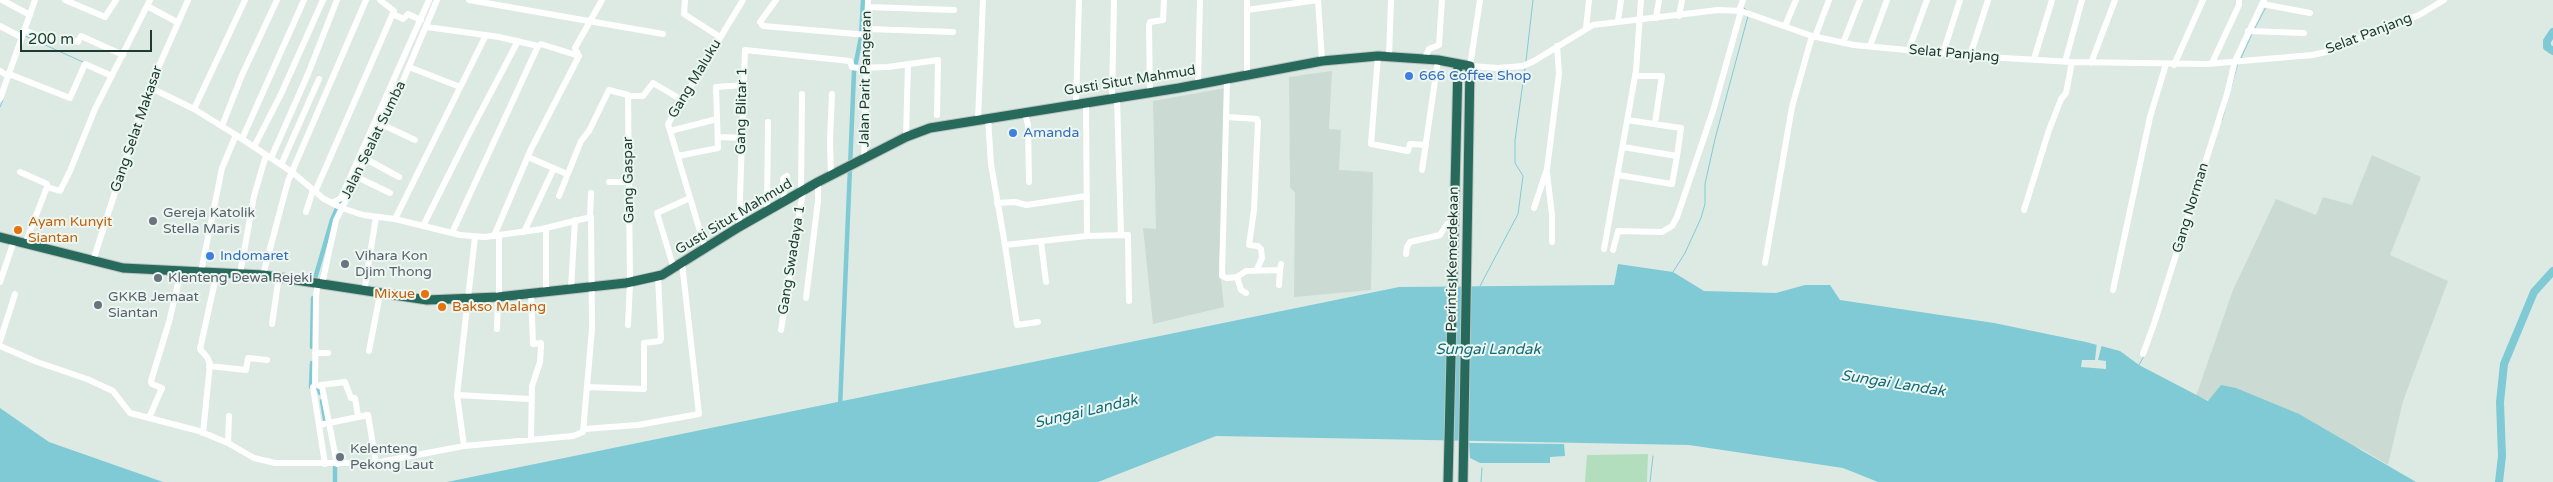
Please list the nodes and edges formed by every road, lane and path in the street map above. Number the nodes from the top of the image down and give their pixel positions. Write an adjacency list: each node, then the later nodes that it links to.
1 (2, 0): 58 (street)
2 (35, 0): 58 (street)
3 (65, 0): 4 (street)
4 (116, 0)
5 (188, 0): 65 (street, Gang Selat Makasar)
6 (245, 0): 128 (street)
7 (277, 0): 137 (street)
8 (304, 0): 140 (street)
9 (323, 0): 146 (street)
10 (337, 0): 148 (street)
11 (366, 0): 159 (street)
12 (380, 0): 57 (street)
13 (429, 0): 61 (street)
14 (437, 0): 68 (street, Jalan Sealat Sumba)
15 (469, 0): 62 (street)
16 (602, 0): 62 (street)
17 (685, 0): 79 (street)
18 (743, 0): 79 (street, Gang Maluku)
19 (776, 0): 73 (street)
20 (983, 0): 133 (street)
21 (1079, 0): 127 (street)
22 (1114, 0): 123 (street)
23 (1164, 0): 119 (street)
24 (1200, 0): 115 (street)
25 (1247, 0): 54 (street)
26 (1318, 0): 51 (street); 96 (street)
27 (1390, 0): 92 (street)
28 (1442, 0): 93 (street)
29 (1480, 0): 105 (street)
30 (1589, 0): 69 (street)
31 (1621, 0): 64 (street)
32 (1641, 0): 63 (street)
33 (1659, 0): 60 (street)
34 (1682, 0): 59 (street)
35 (1743, 0): 55 (street)
36 (1796, 0): 67 (street)
37 (1829, 0): 77 (street)
38 (1860, 0): 82 (street)
39 (1887, 0): 85 (street)
40 (1927, 0): 86 (street)
41 (1960, 0): 87 (street)
42 (1988, 0): 91 (street)
43 (2052, 0): 94 (street)
44 (2082, 0): 98 (street)
45 (2115, 0): 99 (street)
46 (2203, 0): 104 (street)
47 (2239, 0): 100 (street)
48 (2444, 0): 97 (street, Selat Panjang)
49 (148, 3): 65 (street); 88 (street)
50 (868, 3): 53 (street); 73 (street, Jalan Parit Pangeran)
51 (1286, 3): 54 (street)
52 (2265, 4): 56 (street); 70 (street, Gang Norman)
53 (954, 10)
54 (1247, 10): 111 (street)
55 (1744, 12): 59 (street, Selat Panjang); 67 (street, Selat Panjang); 210 (street)
56 (2310, 13)
57 (393, 14): 61 (street); 171 (street)
58 (30, 15): 72 (street)
59 (1679, 16): 60 (street, Selat Panjang)
60 (1656, 18): 63 (street, Selat Panjang)
61 (421, 20): 181 (street)
62 (590, 20): 75 (street); 89 (street)
63 (1638, 20): 64 (street, Selat Panjang); 112 (street)
64 (1618, 21): 69 (street, Selat Panjang)
65 (178, 22): 117 (street, Gang Selat Makasar)
66 (0, 26): 72 (street)
67 (1785, 26): 77 (street, Selat Panjang)
68 (427, 27): 76 (street); 106 (street, Jalan Sealat Sumba)
69 (1586, 28): 84 (street, Selat Panjang)
70 (2252, 31): 74 (street); 97 (street, Gang Norman)
71 (953, 32): 73 (street)
72 (25, 33): 81 (street); 109 (street)
73 (867, 33): 107 (street, Jalan Parit Pangeran)
74 (2304, 33)
75 (663, 34)
76 (486, 35): 80 (street); 118 (street)
77 (1813, 36): 82 (street, Selat Panjang); 213 (street)
78 (67, 38): 88 (street)
79 (720, 38): 125 (street, Gang Maluku)
80 (518, 41): 83 (street); 193 (street)
81 (54, 42)
82 (1843, 43): 85 (street, Selat Panjang)
83 (538, 46): 89 (street); 197 (street)
84 (1557, 46): 105 (street, Selat Panjang); 157 (street)
85 (1870, 46): 86 (street, Selat Panjang)
86 (1908, 49): 87 (street, Selat Panjang)
87 (1943, 53): 91 (street, Selat Panjang)
88 (123, 55): 110 (street)
89 (579, 56): 151 (street)
90 (1378, 56): 92 (highway, Gusti Situt Mahmud); 96 (highway, Gusti Situt Mahmud); 145 (street)
91 (1970, 56): 94 (street, Selat Panjang)
92 (1389, 57): 93 (highway, Gusti Situt Mahmud)
93 (1424, 58): 95 (highway, Gusti Situt Mahmud)
94 (2034, 59): 98 (street, Selat Panjang)
95 (1438, 60): 102 (highway, Gusti Situt Mahmud); 145 (street)
96 (1322, 61): 111 (highway, Gusti Situt Mahmud)
97 (2238, 61): 100 (street, Selat Panjang); 253 (street, Gang Norman)
98 (2069, 62): 99 (street, Selat Panjang); 185 (street)
99 (2091, 63): 103 (street, Selat Panjang)
100 (2212, 63): 104 (street, Selat Panjang)
101 (908, 64): 107 (street); 130 (street); 142 (street)
102 (1458, 64): 105 (highway, Gusti Situt Mahmud); 180 (highway)
103 (2166, 64): 104 (street, Selat Panjang); 232 (street)
104 (2174, 64)
105 (1470, 66): 178 (highway, Perintis Kemerdekaan)
106 (408, 67): 118 (street); 138 (street, Jalan Sealat Sumba)
107 (867, 68): 116 (street, Gang Blitar 1); 153 (street, Jalan Parit Pangeran)
108 (0, 71): 109 (street)
109 (10, 75): 110 (street); 124 (street)
110 (112, 76): 170 (street)
111 (1247, 76): 114 (highway, Gusti Situt Mahmud)
112 (1635, 76): 134 (street); 136 (street)
113 (319, 79): 154 (street)
114 (1227, 79): 115 (highway, Gusti Situt Mahmud); 131 (street)
115 (1198, 84): 119 (highway, Gusti Situt Mahmud)
116 (744, 86): 132 (street); 143 (street, Gang Blitar 1)
117 (149, 87): 128 (street); 212 (street, Gang Selat Makasar)
118 (460, 87): 190 (street)
119 (1150, 93): 123 (highway, Gusti Situt Mahmud)
120 (802, 94): 172 (street, Gang Swadaya 1)
121 (832, 94): 161 (street)
122 (629, 96): 125 (street); 160 (street); 167 (street, Gang Gaspar)
123 (1114, 98): 126 (highway, Gusti Situt Mahmud); 198 (street)
124 (0, 99)
125 (682, 100): 139 (street, Gang Maluku)
126 (1086, 103): 127 (highway, Gusti Situt Mahmud); 176 (street)
127 (1076, 104): 129 (highway, Gusti Situt Mahmud)
128 (194, 109): 137 (street)
129 (1025, 113): 133 (highway, Gusti Situt Mahmud); 169 (street)
130 (937, 115)
131 (1227, 116): 216 (street); 224 (street)
132 (718, 119): 139 (street); 141 (street)
133 (983, 119): 142 (highway, Gusti Situt Mahmud); 182 (street)
134 (1627, 120): 136 (street); 147 (street)
135 (768, 122): 186 (street)
136 (1655, 123): 150 (street)
137 (222, 126): 140 (street)
138 (383, 126): 144 (street); 152 (street, Jalan Sealat Sumba)
139 (670, 131): 149 (street, Gang Maluku)
140 (239, 137): 146 (street); 218 (street)
141 (719, 137): 143 (street); 149 (street)
142 (906, 137): 153 (highway, Gusti Situt Mahmud)
143 (742, 138): 194 (street, Gang Blitar 1)
144 (415, 140)
145 (1426, 145): 156 (street)
146 (254, 147): 148 (street)
147 (1623, 147): 150 (street); 162 (street)
148 (268, 156): 154 (street); 220 (street)
149 (678, 156): 177 (street, Gang Maluku)
150 (1677, 156): 162 (street)
151 (528, 157): 155 (street); 199 (street)
152 (366, 159): 164 (street, Jalan Sealat Sumba); 165 (street)
153 (862, 160): 161 (highway, Gusti Situt Mahmud)
154 (281, 164): 159 (street)
155 (554, 168): 160 (street); 196 (street)
156 (1422, 170)
157 (1547, 170): 184 (street); 205 (street)
158 (20, 172): 170 (street)
159 (292, 172): 171 (street); 221 (street)
160 (567, 174): 175 (street)
161 (831, 175): 168 (highway, Gusti Situt Mahmud)
162 (1618, 175): 209 (street)
163 (788, 176): 179 (street)
164 (357, 177): 173 (street); 183 (street, Jalan Sealat Sumba)
165 (399, 177)
166 (609, 182): 167 (street)
167 (629, 182): 226 (street, Gang Gaspar)
168 (818, 182): 172 (highway, Gusti Situt Mahmud); 240 (street)
169 (1029, 182)
170 (47, 187): 206 (street)
171 (314, 191): 181 (street); 187 (street)
172 (802, 192): 179 (highway, Gusti Situt Mahmud); 247 (street, Gang Swadaya 1)
173 (390, 193)
174 (591, 193): 189 (street)
175 (558, 196)
176 (1087, 196): 182 (street); 200 (street)
177 (690, 198): 208 (street, Gang Maluku); 215 (street)
178 (1468, 198): 180 (highway); 273 (highway, Perintis Kemerdekaan)
179 (784, 201): 186 (highway, Gusti Situt Mahmud)
180 (1453, 202): 192 (highway)
181 (333, 203): 183 (street)
182 (997, 203): 207 (street)
183 (342, 208): 188 (street); 228 (street, Jalan Sealat Sumba)
184 (1534, 208)
185 (2024, 210)
186 (767, 211): 194 (highway, Gusti Situt Mahmud)
187 (306, 212)
188 (376, 217): 190 (street); 233 (street)
189 (590, 217): 191 (street); 230 (street)
190 (395, 219): 193 (street)
191 (575, 220): 195 (street); 231 (street)
192 (1452, 222): 211 (street); 272 (highway)
193 (423, 226): 197 (street)
194 (739, 227): 208 (highway, Gusti Situt Mahmud)
195 (546, 228): 196 (street); 234 (street)
196 (524, 232): 199 (street)
197 (452, 233): 201 (street)
198 (1126, 233): 200 (street); 242 (street)
199 (496, 236): 201 (street); 239 (street)
200 (1087, 236): 204 (street)
201 (475, 237): 241 (street)
202 (0, 238): 203 (highway, Gusti Situt Mahmud)
203 (14, 241): 206 (highway, Gusti Situt Mahmud); 225 (street)
204 (1042, 242): 207 (street); 227 (street)
205 (1552, 242)
206 (25, 244): 212 (highway, Gusti Situt Mahmud)
207 (1005, 245): 243 (street)
208 (705, 248): 214 (highway, Gusti Situt Mahmud)
209 (1604, 249)
210 (1613, 250)
211 (1406, 254)
212 (93, 261): 217 (highway, Gusti Situt Mahmud)
213 (1765, 263)
214 (682, 264): 215 (highway, Gusti Situt Mahmud); 265 (street)
215 (674, 269): 223 (highway, Gusti Situt Mahmud)
216 (1256, 271): 224 (street); 229 (street)
217 (181, 272): 218 (highway, Gusti Situt Mahmud); 262 (street)
218 (201, 272): 219 (highway, Gusti Situt Mahmud)
219 (217, 272): 220 (highway, Gusti Situt Mahmud); 255 (street)
220 (240, 274): 221 (highway, Gusti Situt Mahmud)
221 (263, 275): 222 (highway, Gusti Situt Mahmud)
222 (279, 276): 228 (highway, Gusti Situt Mahmud); 244 (street)
223 (658, 276): 226 (highway, Gusti Situt Mahmud); 257 (street)
224 (1237, 277): 235 (street)
225 (0, 282)
226 (630, 282): 230 (highway, Gusti Situt Mahmud); 245 (street, Gang Gaspar)
227 (1046, 282)
228 (317, 283): 233 (highway, Gusti Situt Mahmud); 251 (street, Jalan Sealat Sumba)
229 (1279, 285)
230 (592, 287): 231 (highway, Gusti Situt Mahmud); 257 (street)
231 (571, 289): 234 (highway, Gusti Situt Mahmud)
232 (2113, 290)
233 (364, 292): 237 (highway, Gusti Situt Mahmud)
234 (546, 292): 238 (highway, Gusti Situt Mahmud)
235 (1246, 293)
236 (15, 294): 248 (street)
237 (380, 294): 241 (highway, Gusti Situt Mahmud); 250 (street)
238 (531, 294): 239 (highway, Gusti Situt Mahmud); 259 (street)
239 (498, 297): 241 (highway, Gusti Situt Mahmud); 246 (street)
240 (806, 298)
241 (467, 299): 258 (street)
242 (1129, 301)
243 (1038, 322)
244 (272, 324)
245 (628, 325)
246 (497, 329)
247 (781, 330)
248 (0, 341)
249 (0, 346): 262 (street)
250 (369, 351)
251 (315, 353): 252 (street); 256 (street, Jalan Sealat Sumba)
252 (328, 353)
253 (2143, 354)
254 (268, 360): 255 (street)
255 (209, 366): 266 (street)
256 (318, 385): 261 (street); 263 (street); 264 (street)
257 (587, 387): 265 (street)
258 (457, 395): 259 (street); 269 (street)
259 (530, 398): 267 (street)
260 (229, 416): 268 (street)
261 (358, 416): 263 (street); 270 (street)
262 (149, 418): 266 (street)
263 (329, 423): 264 (street); 271 (street)
264 (319, 425): 271 (street)
265 (584, 428): 267 (street)
266 (203, 433): 268 (street)
267 (531, 440): 269 (street)
268 (228, 443): 271 (street)
269 (464, 446): 270 (street)
270 (376, 462): 271 (street)
271 (331, 464)
272 (1448, 482)
273 (1463, 482)

